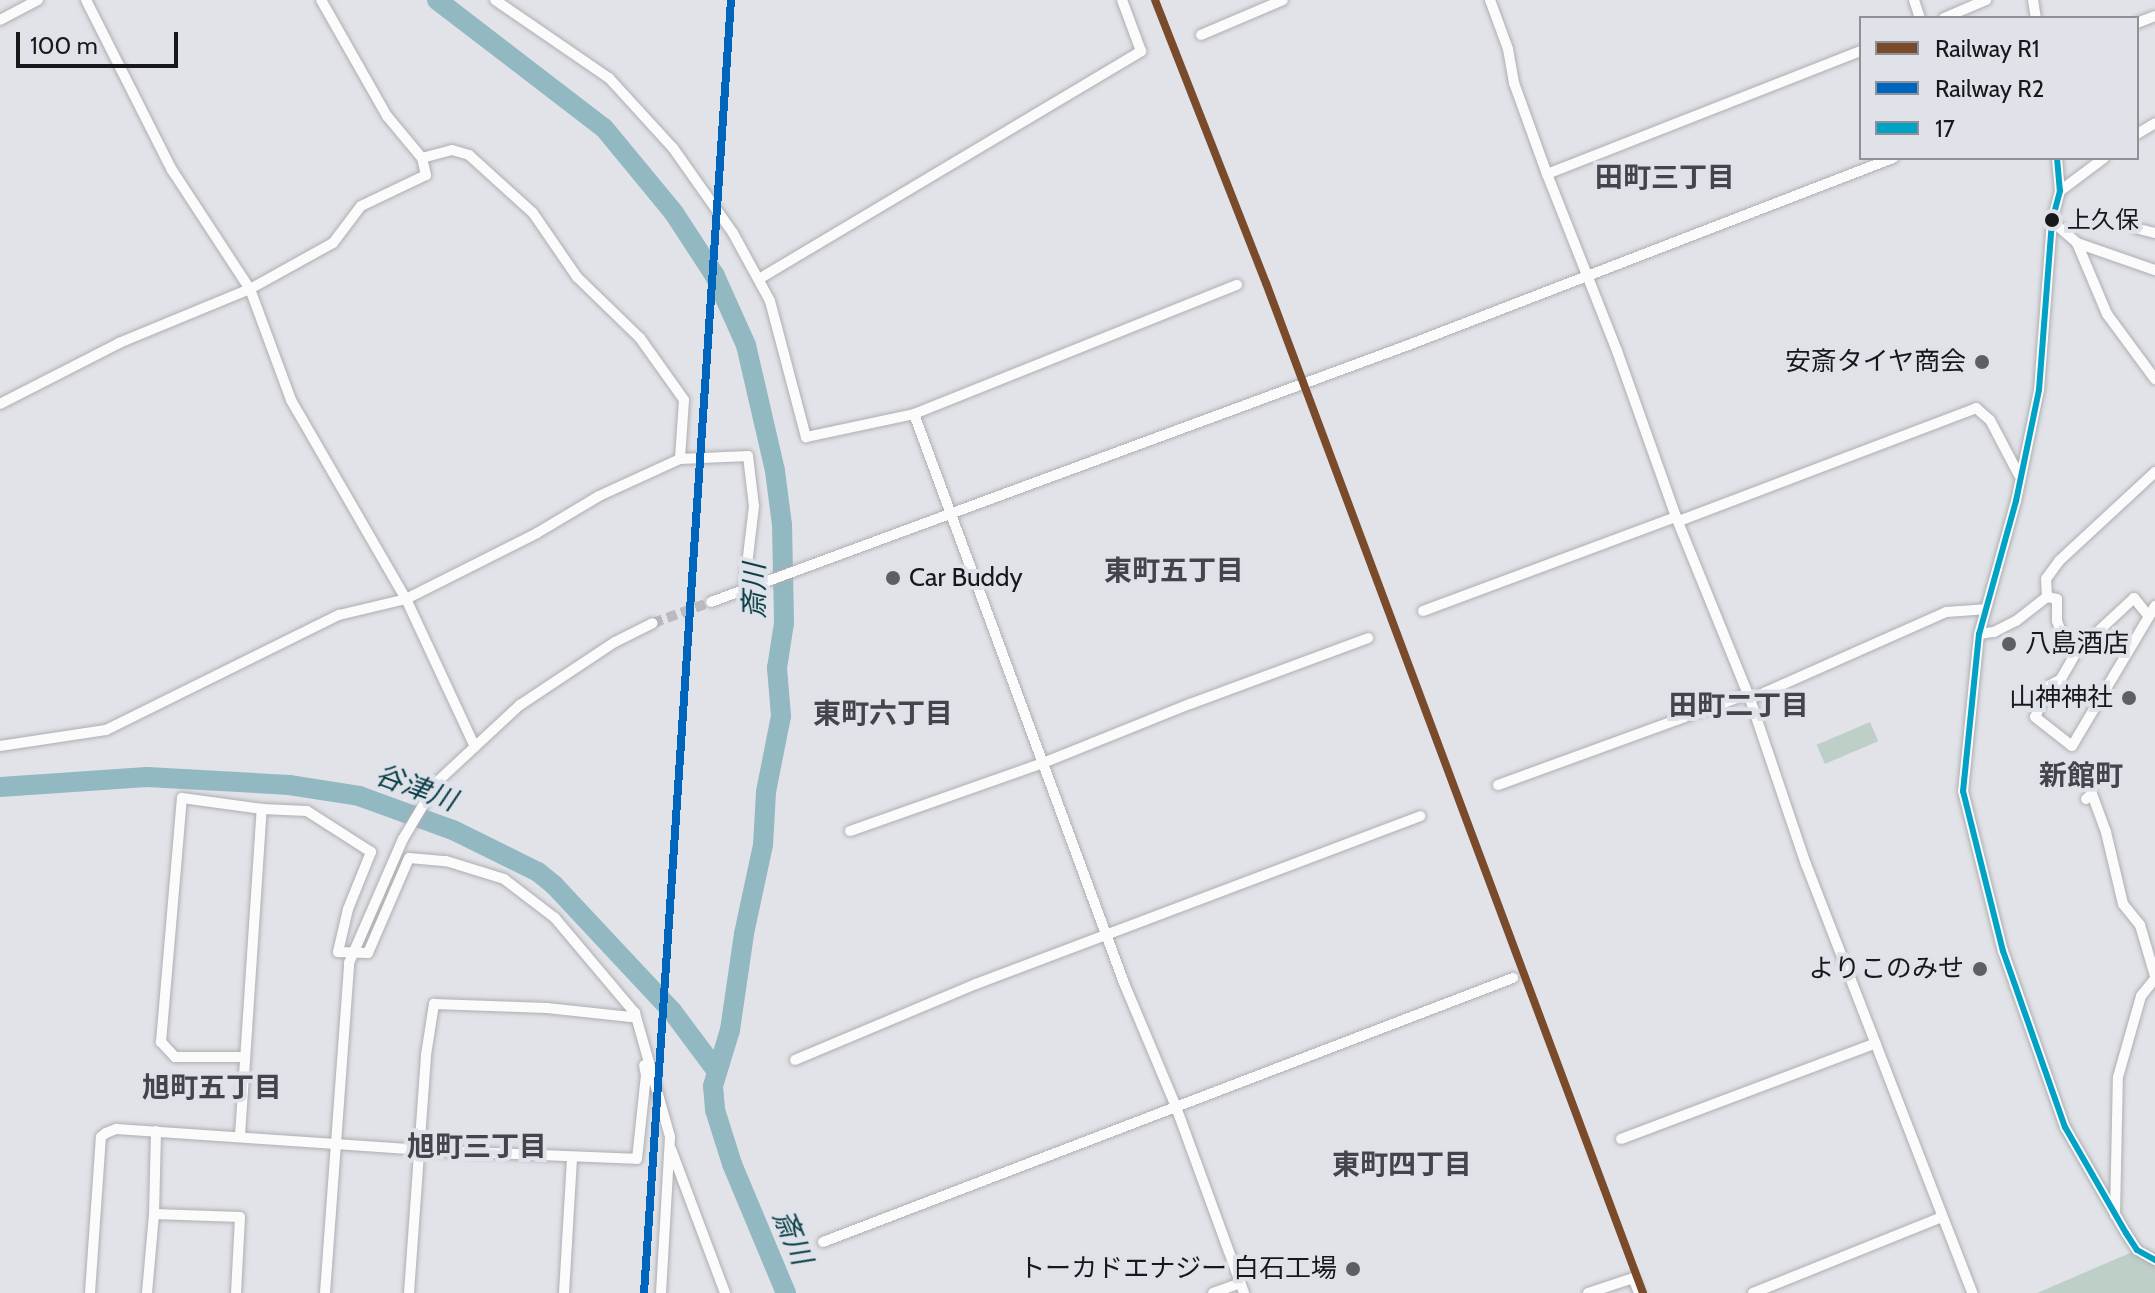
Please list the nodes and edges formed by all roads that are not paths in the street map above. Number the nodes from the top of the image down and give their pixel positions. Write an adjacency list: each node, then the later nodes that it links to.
1 (38, 0): 10 (street)
2 (86, 0): 27 (street)
3 (321, 0): 13 (street)
4 (495, 0): 25 (street)
5 (1122, 0): 25 (street)
6 (1283, 0): 11 (street)
7 (1490, 0): 17 (street)
8 (1986, 0): 9 (street)
9 (1949, 16)
10 (0, 20)
11 (1201, 35)
12 (1859, 52): 17 (street)
13 (422, 158): 27 (street); 31 (street)
14 (1888, 160): 24 (street)
15 (2057, 160): 18 (street)
16 (2101, 160): 18 (street)
17 (1547, 174): 24 (street)
18 (2060, 191): 19 (street)
19 (2052, 221): 22 (street); 33 (street)
20 (2135, 228): 21 (street)
21 (2155, 233)
22 (2077, 243): 23 (street); 28 (street)
23 (2155, 270)
24 (1586, 275): 34 (street); 35 (street)
25 (759, 279): 30 (street)
26 (1237, 285): 30 (street)
27 (250, 289): 29 (street); 38 (street)
28 (2155, 379)
29 (0, 404)
30 (914, 414): 34 (street)
31 (680, 459): 36 (street); 38 (street)
32 (2155, 472): 37 (street)
33 (2019, 475): 35 (street); 40 (street)
34 (952, 516): 36 (street); 50 (street)
35 (1677, 519): 42 (street); 47 (street)
36 (748, 589): 39 (street)
37 (2047, 597): 44 (street); 46 (street)
38 (406, 599): 48 (street); 49 (street)
39 (711, 602)
40 (1985, 609): 44 (street); 47 (street)
41 (2152, 610): 46 (street); 46 (street)
42 (1423, 611)
43 (653, 623): 49 (street)
44 (1979, 634): 74 (street)
45 (1368, 638): 50 (street)
46 (2077, 651)
47 (1749, 696): 51 (street); 61 (street)
48 (0, 746)
49 (475, 747): 57 (street)
50 (1043, 763): 55 (street); 56 (street)
51 (1498, 785)
52 (2086, 799): 59 (street)
53 (262, 809): 57 (street); 62 (street); 62 (street)
54 (1420, 816): 56 (street)
55 (850, 831)
56 (1108, 935): 63 (street); 64 (street)
57 (353, 953): 60 (street); 68 (street)
58 (1513, 978): 64 (street)
59 (2155, 978): 74 (street)
60 (633, 1015): 69 (street); 70 (street); 71 (street)
61 (1876, 1043): 67 (street); 73 (street)
62 (244, 1057): 66 (street)
63 (795, 1060)
64 (1176, 1107): 75 (street); 77 (street)
65 (156, 1131): 66 (street); 72 (street); 78 (street)
66 (240, 1136): 68 (street)
67 (1621, 1139)
68 (338, 1142): 70 (street); 81 (street)
69 (670, 1147): 84 (street); 85 (street)
70 (419, 1148): 71 (street); 82 (street)
71 (572, 1158): 83 (street)
72 (154, 1214): 79 (street); 80 (street)
73 (1942, 1217): 89 (street); 90 (street)
74 (2115, 1217): 76 (street)
75 (823, 1242)
76 (2155, 1260)
77 (1242, 1288): 86 (street)
78 (90, 1293)
79 (147, 1293)
80 (236, 1293)
81 (325, 1293)
82 (409, 1293)
83 (564, 1293)
84 (661, 1293)
85 (725, 1293)
86 (1213, 1293)
87 (1588, 1293): 88 (street)
88 (1639, 1293)
89 (1753, 1293)
90 (1972, 1293)

